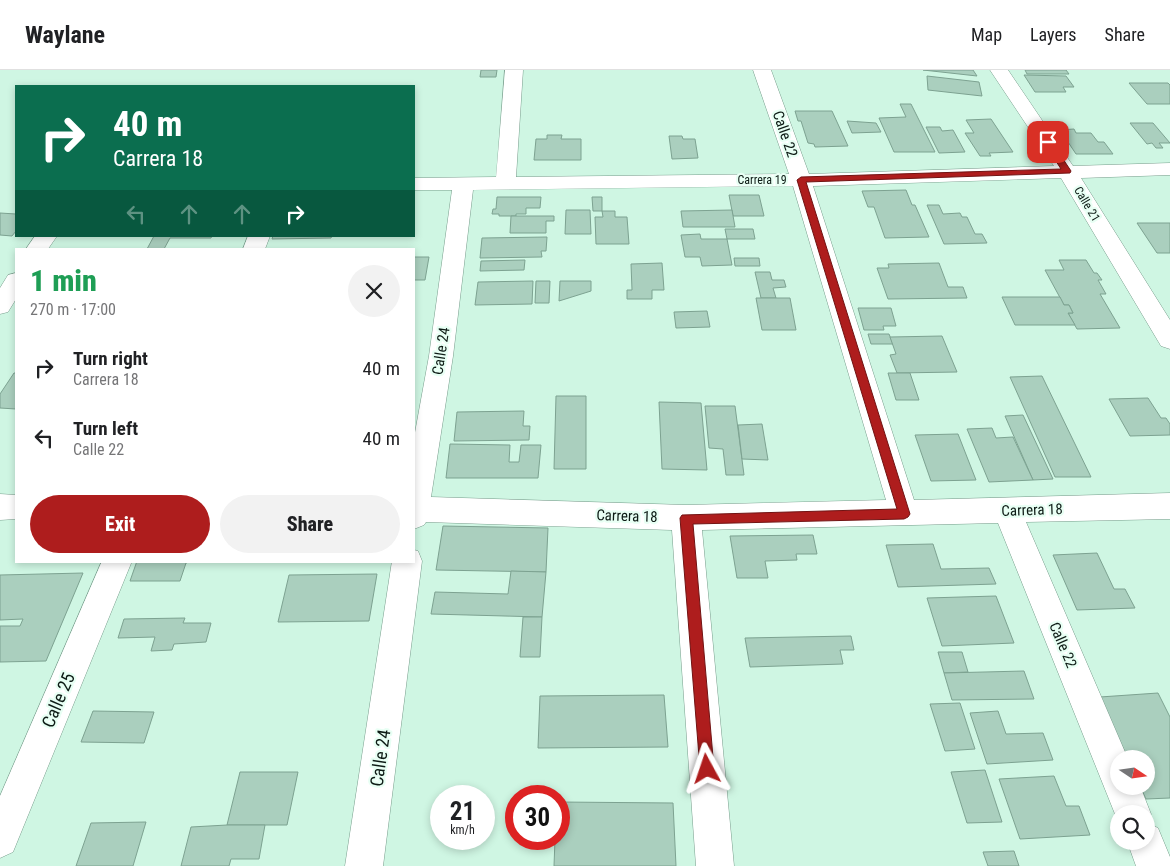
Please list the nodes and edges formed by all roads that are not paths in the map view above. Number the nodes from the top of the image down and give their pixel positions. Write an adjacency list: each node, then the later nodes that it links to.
1 (514, 70): 8 (street)
2 (762, 70): 6 (street, Calle 22)
3 (999, 70): 5 (street, Calle 21)
4 (1170, 168): 5 (street, Carrera 19)
5 (1067, 171): 6 (street, Carrera 19); 14 (street, Calle 21)
6 (801, 180): 8 (street, Carrera 19); 21 (street, Calle 22)
7 (415, 184): 9 (street, Carrera 19)
8 (505, 184): 9 (street, Carrera 19)
9 (463, 185): 15 (street, Calle 24)
10 (45, 237): 11 (street)
11 (38, 248)
12 (15, 283): 13 (street)
13 (0, 306)
14 (1170, 340)
15 (415, 505)
16 (1170, 506): 20 (street, Carrera 18)
17 (0, 507): 18 (street)
18 (15, 507)
19 (415, 511): 22 (street, Carrera 18)
20 (1007, 511): 21 (street, Carrera 18); 25 (street, Calle 22)
21 (904, 514): 22 (street, Carrera 18)
22 (686, 518): 29 (street)
23 (116, 563): 26 (street, Calle 25)
24 (407, 563): 28 (street, Calle 24)
25 (1110, 757)
26 (0, 839)
27 (1149, 850): 30 (street)
28 (364, 866)
29 (715, 866)
30 (1155, 866)

